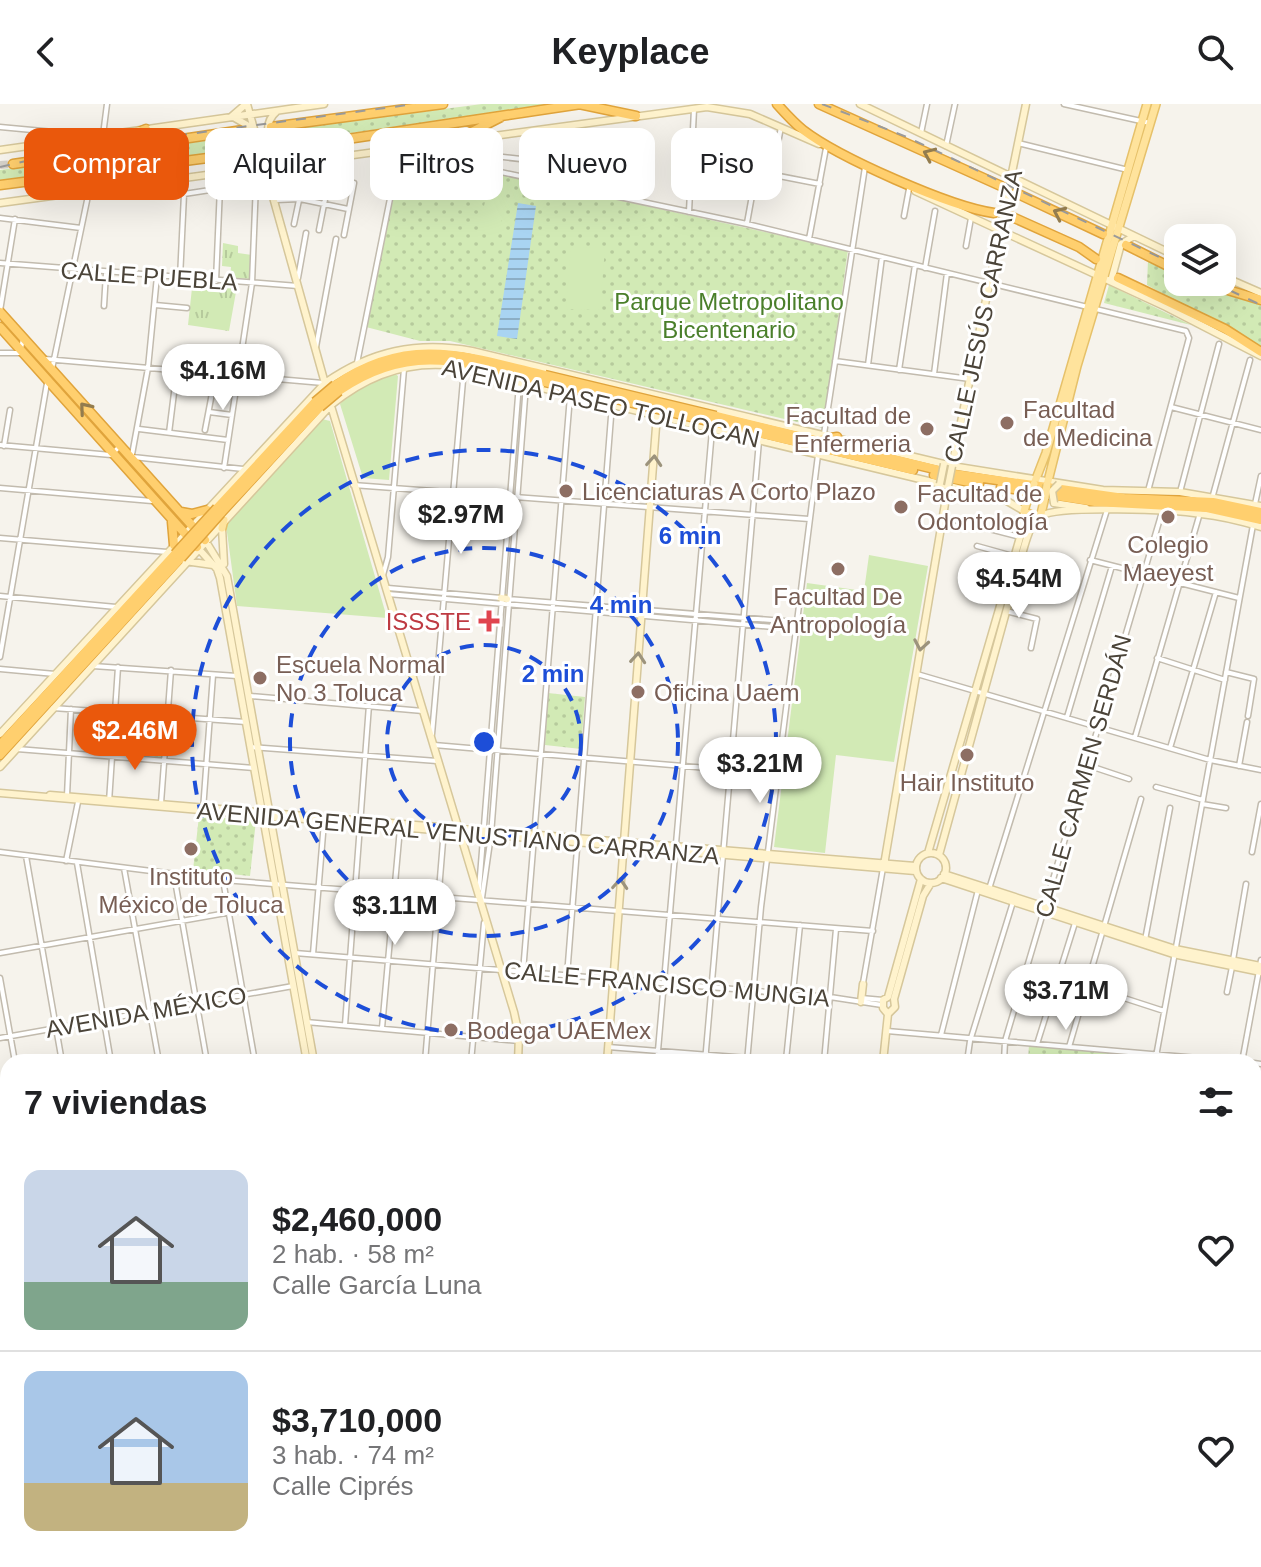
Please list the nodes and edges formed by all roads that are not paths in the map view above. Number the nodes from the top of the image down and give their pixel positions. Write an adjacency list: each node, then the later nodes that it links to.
1 (107, 104): 26 (street)
2 (246, 104): 18 (main road); 21 (main road)
3 (324, 104): 17 (main road)
4 (443, 104): 24 (highway)
5 (580, 104): 19 (highway); 20 (highway)
6 (777, 104): 74 (highway)
7 (819, 104): 52 (highway, one-way to 7)
8 (860, 104): 15 (main road)
9 (927, 104): 35 (street)
10 (955, 104): 38 (street)
11 (1026, 104): 37 (main road, CALLE JESÚS CARRANZA)
12 (1064, 104): 22 (street)
13 (1147, 104): 22 (main road)
14 (1156, 104): 22 (main road)
15 (877, 108): 35 (main road)
16 (694, 109): 20 (main road); 25 (main road); 33 (street)
17 (277, 111): 18 (main road); 30 (main road)
18 (250, 114): 21 (main road); 29 (main road)
19 (505, 115): 31 (highway); 36 (highway)
20 (636, 116): 32 (main road)
21 (231, 117): 27 (main road); 28 (main road)
22 (1146, 122): 42 (main road)
23 (0, 127): 34 (street)
24 (271, 127)
25 (781, 127): 40 (main road)
26 (104, 128)
27 (153, 128)
28 (248, 128)
29 (254, 128)
30 (268, 128)
31 (482, 128)
32 (559, 128)
33 (693, 128)
34 (24, 129)
35 (921, 133): 38 (main road)
36 (354, 138)
37 (1018, 143): 46 (street); 48 (main road, CALLE JESÚS CARRANZA)
38 (946, 146): 48 (main road)
39 (24, 147): 41 (main road)
40 (826, 148): 45 (main road); 50 (street)
41 (0, 150)
42 (1138, 152): 46 (main road); 83 (main road)
43 (24, 162): 44 (highway)
44 (13, 164)
45 (865, 166): 53 (main road); 95 (street)
46 (1128, 170): 83 (main road)
47 (782, 177): 50 (street)
48 (1011, 177): 83 (main road); 85 (main road, CALLE JESÚS CARRANZA)
49 (24, 182): 51 (highway)
50 (820, 184): 91 (street)
51 (0, 185)
52 (1001, 186)
53 (909, 189): 75 (street); 78 (main road)
54 (205, 190): 107 (street)
55 (1016, 193): 87 (highway, one-way to 55)
56 (24, 199): 69 (main road)
57 (87, 200): 82 (street)
58 (219, 200): 109 (street)
59 (257, 200): 111 (street)
60 (276, 200): 112 (main road)
61 (300, 200): 80 (street)
62 (305, 200): 70 (street)
63 (325, 200): 70 (street)
64 (350, 200): 71 (street)
65 (390, 200): 134 (street)
66 (633, 200): 73 (street)
67 (689, 200): 73 (street)
68 (751, 200): 81 (street)
69 (0, 203)
70 (324, 204): 71 (street); 84 (street)
71 (348, 209): 88 (street)
72 (935, 211): 102 (street)
73 (689, 212): 81 (street)
74 (994, 213)
75 (904, 216)
76 (1010, 216): 97 (highway)
77 (0, 218): 79 (street)
78 (971, 218): 85 (main road); 93 (street)
79 (15, 219): 82 (street); 99 (street)
80 (294, 224)
81 (747, 224): 91 (street)
82 (81, 228): 103 (street)
83 (1115, 229): 89 (main road); 108 (main road)
84 (319, 230)
85 (1000, 231): 108 (main road); 113 (main road, CALLE JESÚS CARRANZA)
86 (306, 233): 112 (street)
87 (1103, 234)
88 (344, 235)
89 (1134, 236): 94 (main road); 108 (main road)
90 (336, 239): 126 (street)
91 (809, 239): 95 (street)
92 (1126, 245): 100 (highway)
93 (966, 246)
94 (1164, 250)
95 (852, 251): 96 (street); 133 (street)
96 (882, 257): 101 (street); 136 (street)
97 (1096, 259)
98 (0, 263): 99 (street, CALLE PUEBLA)
99 (8, 264): 103 (street, CALLE PUEBLA); 121 (street)
100 (1164, 264)
101 (915, 265): 102 (street); 143 (street)
102 (925, 268): 105 (street)
103 (72, 270): 104 (street, CALLE PUEBLA); 135 (street)
104 (106, 273): 106 (street, CALLE PUEBLA); 118 (street)
105 (947, 273): 113 (street); 145 (street)
106 (157, 276): 107 (street, CALLE PUEBLA); 117 (street)
107 (180, 278): 109 (street, CALLE PUEBLA)
108 (1107, 278): 120 (main road); 131 (highway)
109 (216, 281): 111 (street, CALLE PUEBLA)
110 (1236, 282): 115 (main road)
111 (252, 283): 112 (street, CALLE PUEBLA); 144 (street)
112 (298, 284): 126 (main road)
113 (989, 284): 120 (street); 147 (main road, CALLE JESÚS CARRANZA)
114 (1236, 292): 116 (highway)
115 (1261, 293)
116 (1261, 300)
117 (155, 305): 119 (street); 140 (street)
118 (104, 306)
119 (187, 308)
120 (1091, 308): 137 (main road); 158 (street)
121 (0, 311): 123 (highway)
122 (0, 327): 129 (highway)
123 (23, 337): 129 (street); 135 (highway)
124 (1219, 344): 162 (street)
125 (435, 345): 127 (highway); 130 (highway); 134 (main road, AVENIDA PASEO TOLLOCAN); 154 (main road, AVENIDA PASEO TOLLOCAN)
126 (315, 351): 150 (main road)
127 (423, 352): 130 (highway, AVENIDA PASEO TOLLOCAN); 152 (highway, AVENIDA PASEO TOLLOCAN)
128 (0, 353): 129 (street)
129 (20, 353): 149 (highway)
130 (449, 353): 146 (highway, AVENIDA PASEO TOLLOCAN)
131 (1261, 354)
132 (1250, 360): 165 (street)
133 (835, 361): 136 (street); 171 (street)
134 (357, 363): 150 (main road, AVENIDA PASEO TOLLOCAN)
135 (53, 364): 140 (street); 179 (highway, one-way to 135)
136 (868, 365): 143 (street)
137 (1074, 365): 188 (main road); 189 (main road)
138 (479, 366): 142 (highway); 146 (highway, AVENIDA PASEO TOLLOCAN); 152 (highway, AVENIDA PASEO TOLLOCAN)
139 (404, 367): 142 (main road, AVENIDA PASEO TOLLOCAN); 157 (main road, AVENIDA PASEO TOLLOCAN); 192 (street)
140 (148, 368): 141 (street); 167 (street)
141 (177, 369): 144 (street); 170 (street)
142 (464, 369): 148 (main road, AVENIDA PASEO TOLLOCAN); 196 (street)
143 (899, 370): 145 (street)
144 (239, 374): 150 (street); 163 (street)
145 (934, 374): 147 (street)
146 (545, 379): 166 (highway, AVENIDA PASEO TOLLOCAN, bridge)
147 (970, 379): 184 (main road, CALLE JESÚS CARRANZA)
148 (523, 382): 153 (main road, AVENIDA PASEO TOLLOCAN); 200 (street)
149 (47, 383): 178 (street); 182 (highway)
150 (325, 383): 157 (main road); 186 (main road, AVENIDA PASEO TOLLOCAN)
151 (213, 388): 160 (street)
152 (337, 388): 215 (highway, AVENIDA PASEO TOLLOCAN, bridge)
153 (570, 393): 156 (main road, AVENIDA PASEO TOLLOCAN); 201 (street)
154 (659, 394): 155 (main road, AVENIDA PASEO TOLLOCAN); 161 (main road)
155 (677, 398): 164 (main road); 171 (main road, AVENIDA PASEO TOLLOCAN)
156 (612, 404): 161 (main road, AVENIDA PASEO TOLLOCAN); 203 (street)
157 (331, 405): 190 (main road); 215 (main road, AVENIDA PASEO TOLLOCAN)
158 (1171, 407): 162 (street); 197 (street)
159 (10, 410): 177 (street)
160 (209, 412): 163 (street); 168 (street)
161 (657, 414): 164 (main road, AVENIDA PASEO TOLLOCAN); 204 (main road, one-way to 161)
162 (1200, 414): 165 (street); 198 (street)
163 (232, 415): 174 (street)
164 (672, 418): 166 (main road, AVENIDA PASEO TOLLOCAN)
165 (1232, 422): 169 (street); 199 (street)
166 (715, 423): 173 (main road, AVENIDA PASEO TOLLOCAN); 175 (highway, AVENIDA PASEO TOLLOCAN); 176 (highway, AVENIDA PASEO TOLLOCAN); 209 (street)
167 (138, 429): 170 (street); 183 (street)
168 (205, 430)
169 (1261, 430)
170 (169, 433): 174 (street)
171 (824, 434): 172 (main road, AVENIDA PASEO TOLLOCAN)
172 (837, 437): 175 (highway); 184 (main road, AVENIDA PASEO TOLLOCAN)
173 (760, 439): 180 (main road, AVENIDA PASEO TOLLOCAN); 213 (street)
174 (228, 440): 185 (street)
175 (815, 440): 205 (highway, AVENIDA PASEO TOLLOCAN)
176 (798, 443): 180 (highway); 218 (highway, AVENIDA PASEO TOLLOCAN)
177 (2, 445): 178 (street)
178 (34, 447): 182 (street); 195 (street)
179 (119, 447): 182 (street); 183 (highway)
180 (807, 450): 181 (main road, AVENIDA PASEO TOLLOCAN)
181 (818, 453): 191 (main road, AVENIDA PASEO TOLLOCAN); 217 (street)
182 (111, 455): 183 (highway)
183 (129, 462): 185 (street); 202 (highway); 212 (highway)
184 (948, 465): 188 (main road, AVENIDA PASEO TOLLOCAN); 191 (main road, CALLE JESÚS CARRANZA, bridge)
185 (224, 468): 186 (street)
186 (245, 470): 215 (main road, AVENIDA PASEO TOLLOCAN)
187 (1261, 476): 205 (street)
188 (1035, 481): 189 (main road, AVENIDA PASEO TOLLOCAN); 208 (main road, bridge)
189 (1048, 483): 194 (main road, AVENIDA PASEO TOLLOCAN); 214 (main road, bridge)
190 (353, 485): 192 (street); 237 (main road)
191 (944, 485): 208 (main road, AVENIDA PASEO TOLLOCAN); 216 (main road, CALLE JESÚS CARRANZA)
192 (394, 487): 196 (street); 237 (street)
193 (0, 488): 195 (street)
194 (1103, 490): 197 (main road, AVENIDA PASEO TOLLOCAN); 206 (main road, bridge)
195 (27, 491): 202 (street); 224 (street)
196 (452, 491): 200 (street); 243 (street)
197 (1148, 491): 198 (main road, AVENIDA PASEO TOLLOCAN)
198 (1180, 492): 199 (main road, AVENIDA PASEO TOLLOCAN)
199 (1213, 495): 205 (main road, AVENIDA PASEO TOLLOCAN)
200 (512, 496): 201 (street); 245 (street)
201 (561, 500): 203 (street); 246 (street)
202 (154, 501): 212 (highway)
203 (605, 504): 204 (street); 248 (street)
204 (651, 507): 209 (street); 250 (main road)
205 (1259, 508)
206 (1097, 509): 207 (main road, AVENIDA PASEO TOLLOCAN); 214 (main road, AVENIDA PASEO TOLLOCAN)
207 (1107, 510): 210 (main road, AVENIDA PASEO TOLLOCAN); 231 (street)
208 (1024, 511): 214 (main road, AVENIDA PASEO TOLLOCAN); 222 (main road)
209 (703, 512): 213 (street); 251 (street)
210 (1162, 512): 211 (main road, AVENIDA PASEO TOLLOCAN); 236 (street, CALLE CARMEN SERDÁN)
211 (1200, 513): 218 (main road, AVENIDA PASEO TOLLOCAN); 238 (street)
212 (173, 514): 215 (highway); 219 (highway); 221 (highway); 228 (highway)
213 (753, 516): 217 (street); 252 (street)
214 (1040, 516): 249 (main road)
215 (216, 517): 219 (main road, AVENIDA PASEO TOLLOCAN); 225 (main road, AVENIDA PASEO TOLLOCAN); 228 (highway, AVENIDA PASEO TOLLOCAN, bridge); 234 (main road)
216 (943, 517): 222 (street); 267 (main road, CALLE JESÚS CARRANZA, one-way to 267)
217 (809, 519): 253 (street)
218 (1257, 523): 220 (main road, AVENIDA PASEO TOLLOCAN); 244 (street)
219 (193, 525): 221 (main road, AVENIDA PASEO TOLLOCAN); 225 (highway)
220 (1261, 527)
221 (184, 533): 227 (highway); 228 (main road, AVENIDA PASEO TOLLOCAN)
222 (1020, 537): 229 (main road)
223 (0, 538): 224 (street)
224 (19, 539): 228 (street); 242 (street)
225 (205, 540): 227 (main road, AVENIDA PASEO TOLLOCAN); 234 (main road)
226 (977, 546): 229 (street)
227 (197, 547): 228 (main road, AVENIDA PASEO TOLLOCAN); 232 (main road)
228 (177, 555): 232 (main road); 247 (main road, AVENIDA PASEO TOLLOCAN); 259 (main road, AVENIDA PASEO TOLLOCAN); 264 (highway, AVENIDA PASEO TOLLOCAN); 271 (highway, AVENIDA PASEO TOLLOCAN)
229 (1014, 557): 235 (main road)
230 (974, 559): 235 (street)
231 (1090, 560): 233 (street); 277 (street)
232 (215, 566): 268 (main road)
233 (1112, 566): 236 (street); 281 (street)
234 (224, 568): 273 (main road)
235 (1011, 568): 249 (main road)
236 (1143, 573): 238 (street); 284 (street, CALLE CARMEN SERDÁN)
237 (382, 578): 239 (main road)
238 (1179, 582): 240 (street); 258 (street)
239 (386, 591): 243 (street); 278 (main road)
240 (1216, 592): 244 (street); 263 (street)
241 (0, 596): 242 (street)
242 (10, 597): 247 (street); 257 (street)
243 (444, 597): 245 (street); 287 (street)
244 (1240, 598): 265 (street)
245 (504, 601): 246 (street); 292 (street)
246 (554, 605): 248 (street); 294 (street)
247 (118, 607): 264 (main road, AVENIDA PASEO TOLLOCAN)
248 (597, 608): 250 (street); 297 (street)
249 (1002, 610): 256 (street); 272 (main road)
250 (642, 612): 251 (street); 302 (main road, one-way to 250)
251 (697, 617): 252 (street); 254 (street); 305 (street)
252 (743, 618): 253 (street); 254 (street)
253 (797, 622): 255 (street)
254 (742, 625): 255 (street); 308 (street)
255 (796, 629): 310 (street)
256 (1031, 648)
257 (0, 657)
258 (1157, 658): 263 (street); 286 (street)
259 (93, 666): 260 (street); 270 (main road, AVENIDA PASEO TOLLOCAN)
260 (118, 667): 262 (street); 279 (street)
261 (0, 669): 264 (street)
262 (171, 670): 266 (street); 280 (street)
263 (1193, 671): 269 (street); 291 (street)
264 (61, 672): 285 (main road, AVENIDA PASEO TOLLOCAN); 288 (highway, AVENIDA PASEO TOLLOCAN)
265 (1226, 672): 269 (street); 306 (street)
266 (213, 674): 268 (street); 282 (street)
267 (916, 674): 272 (street); 344 (main road, CALLE JESÚS CARRANZA)
268 (237, 676): 273 (main road)
269 (1225, 680): 299 (street)
270 (75, 684): 271 (highway); 275 (main road, AVENIDA PASEO TOLLOCAN)
271 (62, 689): 289 (highway, AVENIDA PASEO TOLLOCAN)
272 (978, 691): 277 (street); 338 (main road); 340 (main road)
273 (244, 696): 274 (street); 283 (main road); 290 (main road)
274 (369, 705): 278 (street); 296 (street)
275 (53, 708): 276 (street); 289 (main road, AVENIDA PASEO TOLLOCAN)
276 (71, 709): 279 (street); 293 (street)
277 (1042, 710): 281 (street); 355 (street)
278 (423, 711): 287 (main road)
279 (114, 712): 280 (street); 295 (street)
280 (167, 716): 282 (street); 298 (street)
281 (1067, 717): 284 (street)
282 (210, 720): 283 (street); 303 (street)
283 (246, 722): 290 (main road)
284 (1098, 727): 286 (street); 304 (street, CALLE CARMEN SERDÁN)
285 (0, 734)
286 (1135, 737): 291 (street)
287 (432, 743): 292 (street); 300 (main road)
288 (0, 745)
289 (14, 746): 293 (street); 301 (highway)
290 (254, 747): 296 (street); 307 (main road); 324 (main road)
291 (1170, 748): 299 (street)
292 (493, 750): 294 (street); 330 (street)
293 (70, 754): 295 (street); 314 (street)
294 (541, 755): 297 (street); 331 (street)
295 (111, 756): 298 (street); 317 (street)
296 (365, 756): 300 (street); 326 (street)
297 (585, 758): 302 (street); 332 (street)
298 (164, 760): 303 (street); 320 (street)
299 (1210, 760): 306 (street); 318 (street)
300 (437, 761): 329 (main road)
301 (1, 762)
302 (629, 762): 305 (street); 333 (main road)
303 (207, 764): 307 (street); 323 (street)
304 (1087, 765): 311 (street); 365 (street, CALLE CARMEN SERDÁN)
305 (683, 766): 308 (street); 334 (street)
306 (1239, 766): 309 (street)
307 (254, 768): 324 (main road)
308 (730, 770): 310 (street); 335 (street)
309 (1261, 770)
310 (778, 774): 339 (street)
311 (1129, 779)
312 (1156, 787): 318 (street)
313 (0, 792): 314 (main road, AVENIDA GENERAL VENUSTIANO CARRANZA); 316 (main road, AVENIDA GENERAL VENUSTIANO CARRANZA)
314 (67, 796): 317 (main road, AVENIDA GENERAL VENUSTIANO CARRANZA)
315 (1141, 799): 377 (street)
316 (78, 802): 317 (main road, AVENIDA GENERAL VENUSTIANO CARRANZA); 342 (street)
317 (109, 802): 320 (main road, AVENIDA GENERAL VENUSTIANO CARRANZA)
318 (1202, 802): 322 (street); 382 (street)
319 (1261, 804): 337 (street)
320 (161, 806): 323 (main road, AVENIDA GENERAL VENUSTIANO CARRANZA)
321 (1170, 808): 380 (street)
322 (1226, 808)
323 (203, 810): 324 (main road, AVENIDA GENERAL VENUSTIANO CARRANZA)
324 (266, 815): 325 (main road, AVENIDA GENERAL VENUSTIANO CARRANZA); 326 (main road, AVENIDA GENERAL VENUSTIANO CARRANZA); 353 (main road)
325 (324, 822): 326 (main road, AVENIDA GENERAL VENUSTIANO CARRANZA); 354 (street)
326 (359, 822): 327 (main road, AVENIDA GENERAL VENUSTIANO CARRANZA); 328 (main road, AVENIDA GENERAL VENUSTIANO CARRANZA); 357 (street)
327 (400, 828): 328 (main road, AVENIDA GENERAL VENUSTIANO CARRANZA); 358 (street)
328 (444, 828): 329 (main road, AVENIDA GENERAL VENUSTIANO CARRANZA); 360 (street)
329 (458, 829): 330 (main road, AVENIDA GENERAL VENUSTIANO CARRANZA); 359 (main road)
330 (487, 831): 331 (main road, AVENIDA GENERAL VENUSTIANO CARRANZA); 359 (street)
331 (534, 836): 332 (main road, AVENIDA GENERAL VENUSTIANO CARRANZA); 362 (street)
332 (579, 839): 333 (main road, AVENIDA GENERAL VENUSTIANO CARRANZA); 364 (street)
333 (622, 842): 334 (main road, AVENIDA GENERAL VENUSTIANO CARRANZA); 366 (main road, one-way to 333)
334 (675, 847): 335 (main road, AVENIDA GENERAL VENUSTIANO CARRANZA); 368 (street)
335 (723, 851): 339 (main road, AVENIDA GENERAL VENUSTIANO CARRANZA); 369 (street)
336 (0, 852): 341 (street)
337 (1252, 852)
338 (928, 853): 340 (main road); 346 (main road)
339 (768, 855): 344 (main road, AVENIDA GENERAL VENUSTIANO CARRANZA); 372 (street)
340 (939, 855): 348 (main road)
341 (26, 856): 342 (street); 381 (street)
342 (66, 861): 343 (street)
343 (77, 862): 345 (street); 379 (street)
344 (884, 865): 346 (main road, AVENIDA GENERAL VENUSTIANO CARRANZA); 378 (street, CALLE JESÚS CARRANZA)
345 (124, 868): 347 (street); 376 (street)
346 (915, 868): 349 (main road)
347 (174, 874): 350 (street); 370 (street)
348 (943, 876): 351 (main road); 355 (main road); 356 (main road)
349 (921, 879): 351 (main road); 408 (main road)
350 (223, 880): 353 (street); 367 (street)
351 (931, 883): 408 (main road)
352 (1246, 884): 389 (street)
353 (279, 885): 354 (street); 363 (main road); 384 (main road)
354 (318, 888): 357 (street); 385 (street)
355 (989, 889): 365 (main road)
356 (978, 890): 361 (main road); 420 (street)
357 (355, 891): 358 (street); 386 (street)
358 (393, 894): 360 (street); 387 (street)
359 (480, 896): 360 (street); 362 (street); 371 (main road)
360 (438, 897): 388 (street)
361 (1013, 902): 365 (main road); 424 (street)
362 (528, 903): 364 (street); 393 (street)
363 (280, 904): 367 (street); 384 (main road)
364 (573, 907): 366 (street); 394 (street)
365 (1044, 910): 373 (main road); 377 (main road); 426 (street, CALLE CARMEN SERDÁN)
366 (618, 911): 368 (street); 396 (main road)
367 (228, 913): 370 (street); 404 (street)
368 (670, 915): 369 (street); 397 (street)
369 (716, 919): 372 (street); 401 (street)
370 (181, 920): 376 (street); 409 (street)
371 (484, 923): 391 (street); 392 (main road)
372 (760, 923): 374 (street); 402 (street)
373 (1075, 923): 377 (main road); 427 (street)
374 (800, 925): 375 (street); 405 (street)
375 (836, 928): 378 (street); 406 (street)
376 (135, 929): 379 (street); 411 (street)
377 (1105, 929): 380 (main road); 400 (street)
378 (873, 931): 398 (street, CALLE JESÚS CARRANZA)
379 (89, 938): 381 (street); 413 (street)
380 (1145, 943): 382 (main road)
381 (41, 947): 383 (street); 416 (street)
382 (1174, 952): 389 (main road); 410 (street)
383 (0, 953)
384 (291, 953): 385 (street, CALLE FRANCISCO MUNGIA); 399 (main road)
385 (313, 954): 386 (street, CALLE FRANCISCO MUNGIA)
386 (350, 958): 387 (street, CALLE FRANCISCO MUNGIA); 415 (street)
387 (388, 961): 388 (street, CALLE FRANCISCO MUNGIA); 417 (street)
388 (433, 963): 391 (street, CALLE FRANCISCO MUNGIA); 419 (street)
389 (1232, 963): 390 (main road); 403 (street)
390 (1260, 967): 453 (street)
391 (479, 968): 392 (street, CALLE FRANCISCO MUNGIA); 422 (street)
392 (500, 970): 393 (street, CALLE FRANCISCO MUNGIA); 425 (main road)
393 (523, 972): 394 (street, CALLE FRANCISCO MUNGIA)
394 (567, 976): 396 (street, CALLE FRANCISCO MUNGIA)
395 (0, 978): 421 (street)
396 (613, 979): 397 (street, CALLE FRANCISCO MUNGIA); 428 (main road)
397 (664, 983): 401 (street, CALLE FRANCISCO MUNGIA); 430 (street)
398 (863, 984): 407 (main road, CALLE JESÚS CARRANZA)
399 (296, 985): 404 (street, AVENIDA MÉXICO); 414 (main road)
400 (1087, 986): 410 (street); 429 (street)
401 (711, 988): 402 (street, CALLE FRANCISCO MUNGIA); 445 (street)
402 (754, 991): 405 (street, CALLE FRANCISCO MUNGIA); 446 (street)
403 (1227, 992)
404 (243, 994): 409 (street, AVENIDA MÉXICO); 437 (street)
405 (794, 995): 406 (street, CALLE FRANCISCO MUNGIA); 447 (street)
406 (830, 997): 407 (street, CALLE FRANCISCO MUNGIA); 448 (street)
407 (859, 1000): 408 (street, CALLE FRANCISCO MUNGIA)
408 (887, 1000): 412 (main road); 412 (main road)
409 (197, 1003): 411 (street, AVENIDA MÉXICO); 436 (street)
410 (1164, 1011): 431 (street)
411 (150, 1012): 413 (street, AVENIDA MÉXICO); 435 (street)
412 (888, 1014): 418 (main road)
413 (103, 1019): 416 (street, AVENIDA MÉXICO); 434 (street)
414 (302, 1022): 415 (street); 438 (main road); 439 (main road)
415 (345, 1025): 417 (street)
416 (56, 1028): 421 (street, AVENIDA MÉXICO); 433 (street)
417 (382, 1028): 419 (street)
418 (886, 1031): 420 (street); 449 (main road)
419 (428, 1033): 422 (street); 440 (street)
420 (941, 1035): 424 (street)
421 (10, 1036): 423 (street, AVENIDA MÉXICO); 432 (street)
422 (473, 1037): 425 (street); 441 (street)
423 (0, 1038)
424 (972, 1038): 426 (street); 450 (street)
425 (519, 1041): 442 (main road)
426 (1005, 1041): 427 (street); 451 (street, CALLE CARMEN SERDÁN)
427 (1037, 1044): 429 (street)
428 (608, 1047): 430 (street); 443 (main road)
429 (1069, 1047): 431 (street)
430 (658, 1051): 444 (street); 445 (street)
431 (1157, 1053): 452 (street)
432 (13, 1054)
433 (61, 1054)
434 (110, 1054)
435 (158, 1054)
436 (206, 1054)
437 (254, 1054)
438 (306, 1054)
439 (312, 1054)
440 (426, 1054)
441 (472, 1054)
442 (518, 1054)
443 (608, 1054)
444 (658, 1054)
445 (706, 1054)
446 (748, 1054)
447 (787, 1054)
448 (825, 1054)
449 (884, 1054)
450 (969, 1054)
451 (1004, 1054)
452 (1167, 1054)
453 (1244, 1054)

